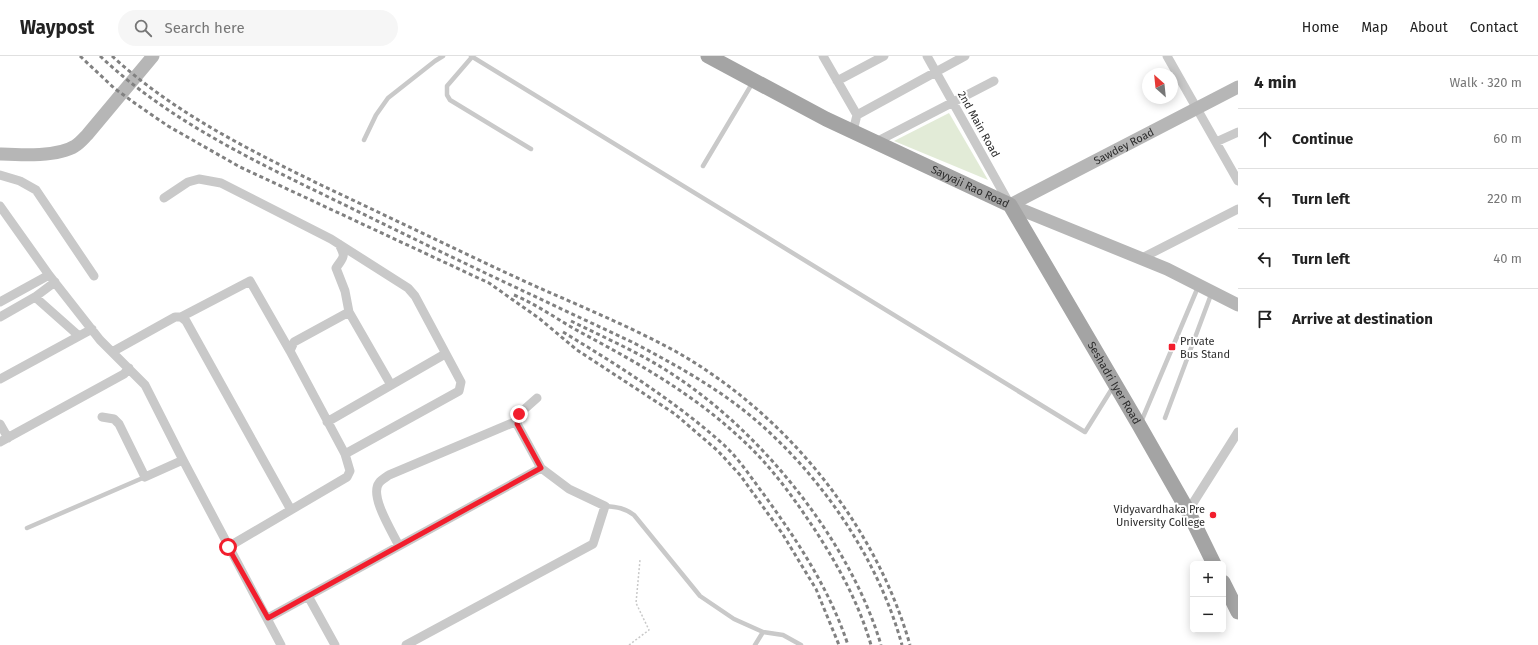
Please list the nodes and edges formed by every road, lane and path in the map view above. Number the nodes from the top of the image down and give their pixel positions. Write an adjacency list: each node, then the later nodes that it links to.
1 (153, 56): 24 (street)
2 (443, 56): 20 (lane)
3 (472, 56): 23 (lane); 52 (lane)
4 (708, 56): 11 (main road, Sayyaji Rao Road)
5 (823, 56): 12 (street)
6 (884, 56): 12 (street)
7 (927, 56): 10 (street, 2nd Main Road)
8 (965, 56): 10 (street)
9 (1167, 56): 16 (street)
10 (934, 71): 15 (street, 2nd Main Road); 17 (street)
11 (754, 80): 18 (main road, Sayyaji Rao Road); 25 (lane)
12 (838, 81): 17 (street)
13 (994, 81): 15 (street)
14 (1238, 87): 16 (street, Sawdey Road)
15 (953, 103): 21 (street); 29 (street, 2nd Main Road)
16 (1196, 108): 22 (street); 29 (street, Sawdey Road)
17 (857, 115): 18 (street)
18 (853, 131): 21 (main road, Sayyaji Rao Road)
19 (1238, 132): 22 (street)
20 (364, 140)
21 (876, 142): 29 (main road, Sayyaji Rao Road)
22 (1216, 142): 27 (street)
23 (531, 149)
24 (0, 154)
25 (703, 166)
26 (0, 175): 35 (street)
27 (1237, 175)
28 (164, 198): 33 (street)
29 (1010, 205): 34 (street, Sayyaji Rao Road); 52 (main road, Seshadri Iyer Road)
30 (0, 206): 32 (street)
31 (1238, 209): 34 (street)
32 (4, 220): 36 (street)
33 (339, 244): 42 (street); 49 (street)
34 (1140, 259): 37 (street, Sayyaji Rao Road)
35 (94, 276)
36 (52, 278): 39 (street); 40 (street); 45 (street)
37 (1199, 285): 38 (street, Sayyaji Rao Road); 60 (lane)
38 (1212, 292): 41 (street, Sayyaji Rao Road); 56 (lane)
39 (35, 297): 43 (street); 46 (street)
40 (0, 302)
41 (1238, 305)
42 (349, 312): 47 (street); 53 (street)
43 (0, 317)
44 (181, 317): 47 (street); 48 (street); 68 (street)
45 (92, 329): 46 (street); 48 (street)
46 (79, 336): 51 (street)
47 (290, 351): 58 (street)
48 (112, 352): 50 (street)
49 (445, 354): 53 (street); 63 (street)
50 (129, 368): 62 (street); 64 (street)
51 (0, 379)
52 (1115, 384): 60 (main road, Seshadri Iyer Road)
53 (391, 385): 58 (street)
54 (537, 398): 57 (street)
55 (102, 417): 66 (street)
56 (1165, 418)
57 (517, 421): 65 (street); 71 (street)
58 (327, 422): 63 (street)
59 (0, 424): 62 (street)
60 (1139, 425): 69 (main road, Seshadri Iyer Road)
61 (1238, 432): 69 (street)
62 (4, 440)
63 (345, 454): 68 (street)
64 (183, 460): 66 (street); 72 (street)
65 (541, 468): 67 (street); 71 (street)
66 (145, 477): 70 (lane)
67 (605, 506): 79 (lane); 82 (street)
68 (291, 510): 72 (street)
69 (1188, 511): 74 (main road, Seshadri Iyer Road)
70 (27, 528)
71 (399, 546): 76 (street)
72 (228, 547): 78 (street)
73 (640, 560): 83 (path)
74 (1213, 561)
75 (1226, 588): 77 (main road)
76 (308, 596): 78 (street); 81 (street)
77 (1238, 612)
78 (268, 618): 80 (street)
79 (763, 632): 84 (lane); 85 (lane)
80 (281, 645)
81 (335, 645)
82 (406, 645)
83 (629, 645)
84 (755, 645)
85 (801, 645)

